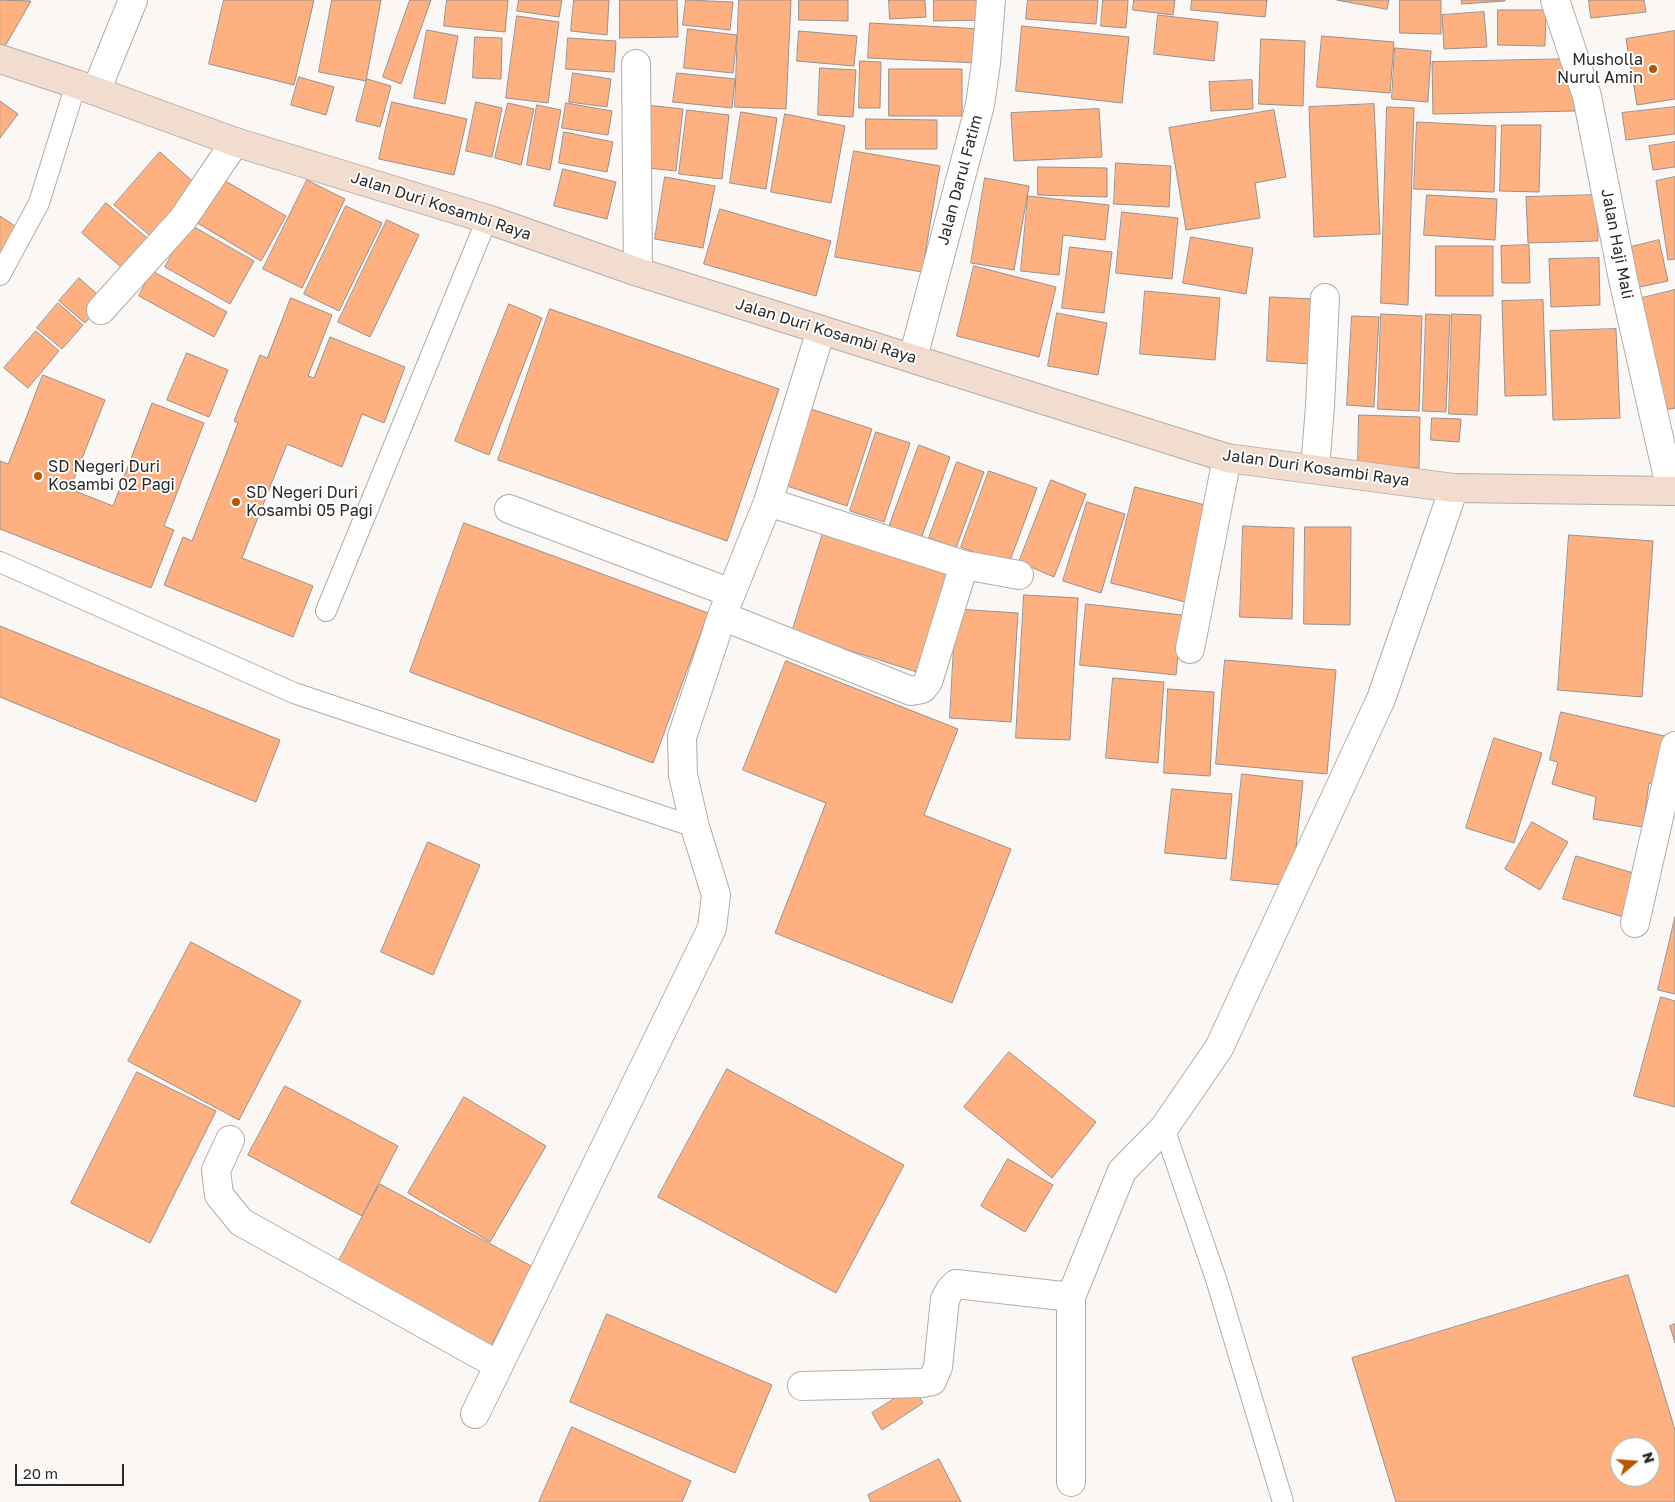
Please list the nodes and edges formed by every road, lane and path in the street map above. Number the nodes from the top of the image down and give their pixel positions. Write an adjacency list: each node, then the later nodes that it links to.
1 (134, 0): 6 (street)
2 (991, 0): 14 (street, Jalan Darul Fatim)
3 (1555, 0): 18 (street, Jalan Haji Mali)
4 (0, 60): 6 (main road, Jalan Duri Kosambi Raya)
5 (636, 64): 9 (street)
6 (86, 88): 7 (main road, Jalan Duri Kosambi Raya); 10 (lane)
7 (235, 142): 8 (main road, Jalan Duri Kosambi Raya); 12 (street)
8 (487, 219): 9 (main road, Jalan Duri Kosambi Raya); 25 (lane)
9 (638, 272): 13 (main road, Jalan Duri Kosambi Raya)
10 (0, 275)
11 (1325, 298): 16 (street)
12 (101, 310)
13 (821, 330): 14 (main road, Jalan Duri Kosambi Raya); 19 (street)
14 (913, 358): 15 (main road, Jalan Duri Kosambi Raya)
15 (1227, 458): 16 (main road, Jalan Duri Kosambi Raya); 26 (street)
16 (1315, 469): 17 (main road, Jalan Duri Kosambi Raya)
17 (1454, 488): 18 (main road, Jalan Duri Kosambi Raya); 30 (street)
18 (1673, 491)
19 (768, 502): 22 (street); 24 (street)
20 (509, 509): 24 (street)
21 (0, 562): 28 (lane)
22 (964, 566): 23 (street); 24 (street)
23 (1019, 575)
24 (727, 604): 28 (street)
25 (326, 611)
26 (1190, 649)
27 (1675, 746): 29 (street)
28 (695, 827): 33 (street)
29 (1635, 923)
30 (1164, 1128): 32 (street); 37 (lane)
31 (230, 1140): 33 (street)
32 (1071, 1297): 34 (street); 36 (street)
33 (498, 1365): 35 (street)
34 (802, 1386)
35 (475, 1414)
36 (1070, 1482)
37 (1283, 1502)

